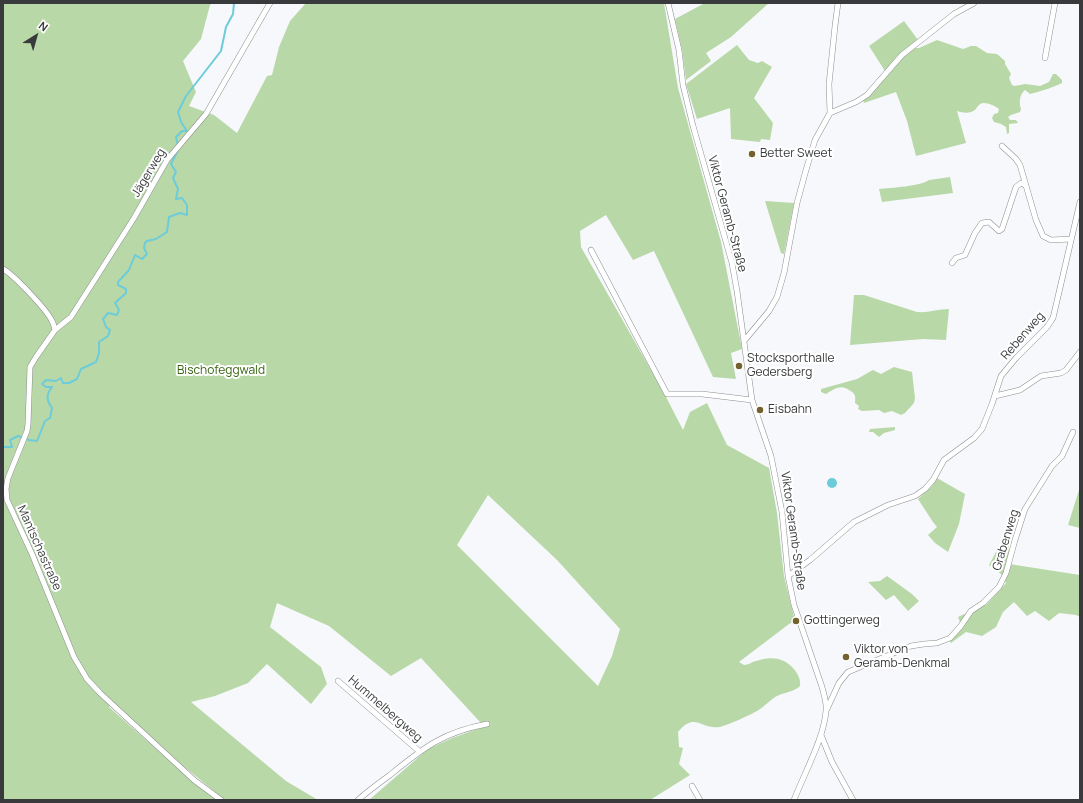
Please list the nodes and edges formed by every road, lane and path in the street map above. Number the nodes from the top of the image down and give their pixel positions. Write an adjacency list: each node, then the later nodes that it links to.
1 (270, 3): 15 (street, Jägerweg)
2 (668, 3): 16 (street, Viktor Geramb-Straße)
3 (838, 3): 7 (street)
4 (974, 3): 7 (street)
5 (1056, 3): 6 (street)
6 (1045, 58)
7 (830, 113): 16 (street)
8 (1002, 146): 9 (street)
9 (1025, 185): 11 (street); 13 (street)
10 (1080, 202): 11 (street, Rebenweg)
11 (1071, 239): 18 (street, Rebenweg)
12 (591, 250): 19 (street)
13 (952, 263)
14 (3, 268): 15 (street)
15 (55, 330): 28 (street, Mantschastraße)
16 (744, 341): 19 (street, Viktor Geramb-Straße)
17 (1080, 352): 18 (street)
18 (995, 396): 21 (street, Rebenweg)
19 (752, 400): 21 (street, Viktor Geramb-Straße)
20 (1072, 432): 23 (street, Grabenweg)
21 (788, 576): 23 (street, Viktor Geramb-Straße)
22 (338, 681): 26 (street, Hummelbergweg)
23 (826, 710): 25 (street, Viktor Geramb-Straße)
24 (487, 724): 26 (street, Hummelbergweg)
25 (821, 735): 31 (street, Viktor Geramb-Straße); 32 (street)
26 (418, 751): 29 (street, Hummelbergweg)
27 (692, 786): 30 (street)
28 (221, 800)
29 (358, 800)
30 (700, 800)
31 (794, 800)
32 (853, 800)

